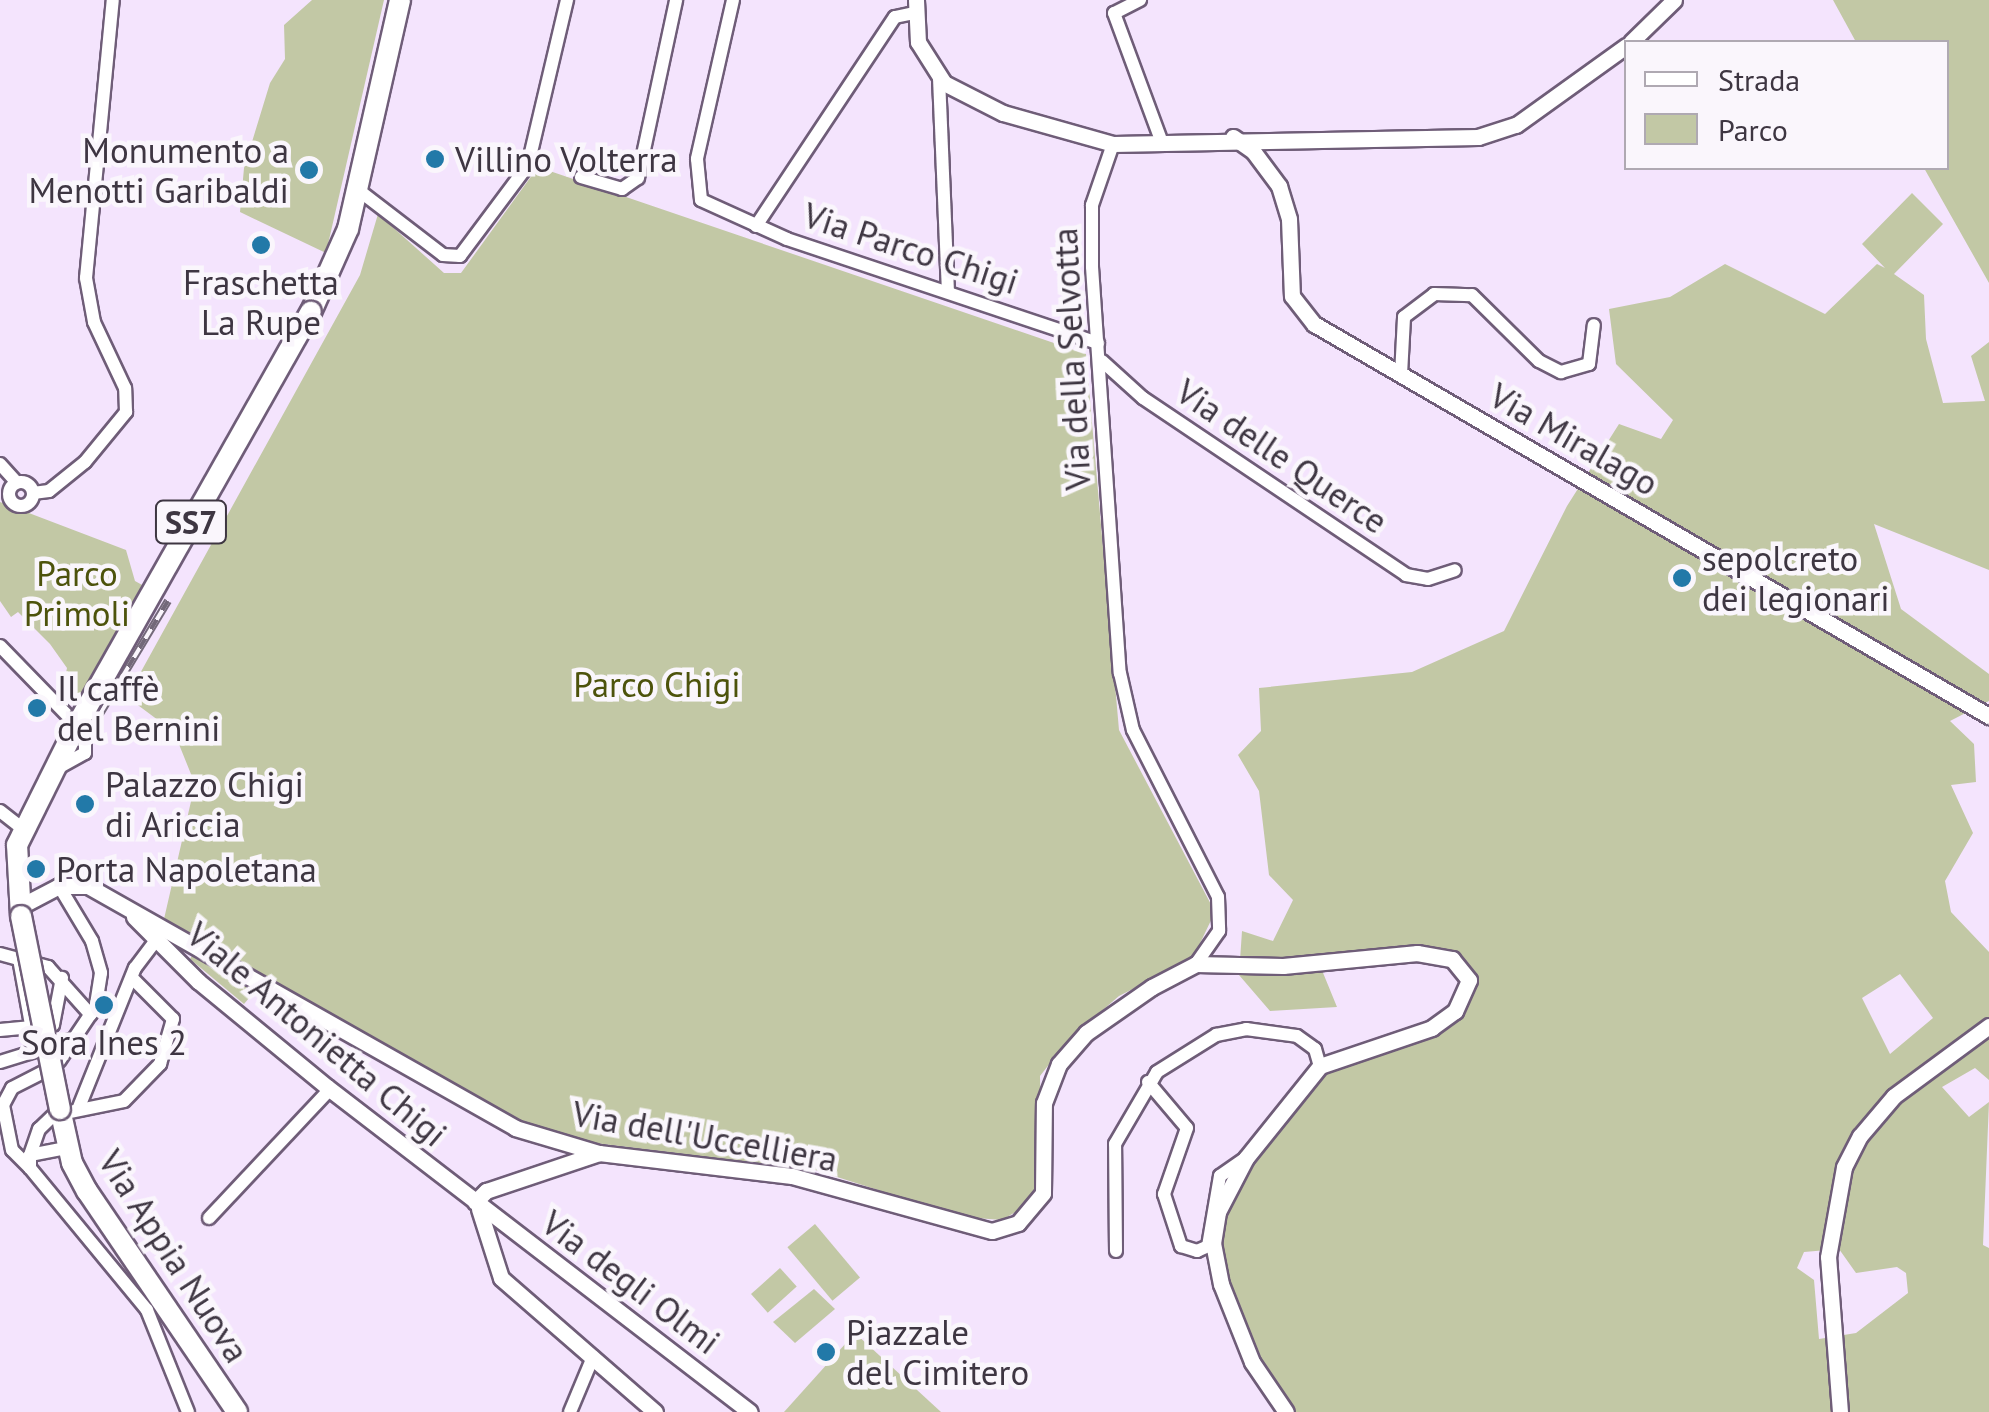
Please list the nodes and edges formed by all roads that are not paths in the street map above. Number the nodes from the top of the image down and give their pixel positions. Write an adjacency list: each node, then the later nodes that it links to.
1 (114, 0): 24 (street)
2 (400, 0): 16 (main road, SS7)
3 (567, 0): 16 (street)
4 (676, 0): 15 (street)
5 (733, 0): 17 (street, Via Parco Chigi)
6 (1140, 0): 13 (street)
7 (1674, 0): 9 (street)
8 (915, 6): 11 (street); 17 (street)
9 (1633, 40)
10 (1624, 48): 12 (street)
11 (939, 78): 14 (street); 18 (street)
12 (1233, 138): 13 (street); 21 (street, Via Miralago)
13 (1161, 140): 14 (street)
14 (1113, 144): 20 (street, Via della Selvotta)
15 (581, 177)
16 (358, 189): 29 (main road, SS7, bridge)
17 (756, 226): 18 (street, Via Parco Chigi)
18 (948, 290): 20 (street, Via Parco Chigi)
19 (1594, 325): 21 (street)
20 (1098, 344): 26 (street, Via delle Querce); 39 (street, Via della Selvotta)
21 (1401, 375): 28 (street, Via Miralago)
22 (0, 464): 23 (street)
23 (17, 483): 24 (street); 25 (street)
24 (33, 493): 25 (street)
25 (5, 500)
26 (1456, 570)
27 (0, 646): 29 (street)
28 (1989, 716)
29 (76, 726): 31 (main road, SS7)
30 (0, 811): 31 (street)
31 (13, 839): 34 (main road, Via Appia Nuova)
32 (59, 886): 33 (street, Via dell'Uccelliera); 34 (street); 43 (street)
33 (125, 907): 35 (street, Viale Antonietta Chigi); 36 (street, Via dell'Uccelliera)
34 (20, 912): 54 (main road, Via Appia Nuova, bridge)
35 (156, 940): 40 (street, Viale Antonietta Chigi); 42 (street)
36 (194, 946): 40 (street); 56 (street, Via dell'Uccelliera)
37 (0, 954): 38 (street)
38 (19, 958): 41 (street); 46 (street)
39 (1196, 964): 50 (street); 56 (street, Via dell'Uccelliera)
40 (182, 965): 53 (street, Viale Antonietta Chigi)
41 (62, 978): 43 (street); 46 (street)
42 (134, 980): 54 (street); 54 (street)
43 (91, 1015): 47 (street)
44 (1989, 1026): 69 (street)
45 (0, 1030): 46 (street)
46 (32, 1030)
47 (77, 1038): 48 (street); 49 (street)
48 (59, 1061)
49 (0, 1062)
50 (1320, 1066): 52 (street); 57 (street)
51 (44, 1072): 58 (street)
52 (1148, 1082): 57 (street); 61 (street)
53 (330, 1090): 59 (street, Viale Antonietta Chigi); 60 (street)
54 (66, 1110): 55 (main road, Via Appia Nuova); 58 (street)
55 (67, 1148): 58 (street); 64 (main road, Via Appia Nuova)
56 (598, 1153): 59 (street)
57 (1246, 1158): 68 (street)
58 (30, 1162): 63 (street)
59 (475, 1202): 62 (street); 67 (street, Via degli Olmi)
60 (209, 1218)
61 (1116, 1251)
62 (593, 1358): 65 (street); 66 (street)
63 (188, 1412)
64 (237, 1412)
65 (570, 1412)
66 (655, 1412)
67 (750, 1412)
68 (1286, 1412)
69 (1840, 1412)

